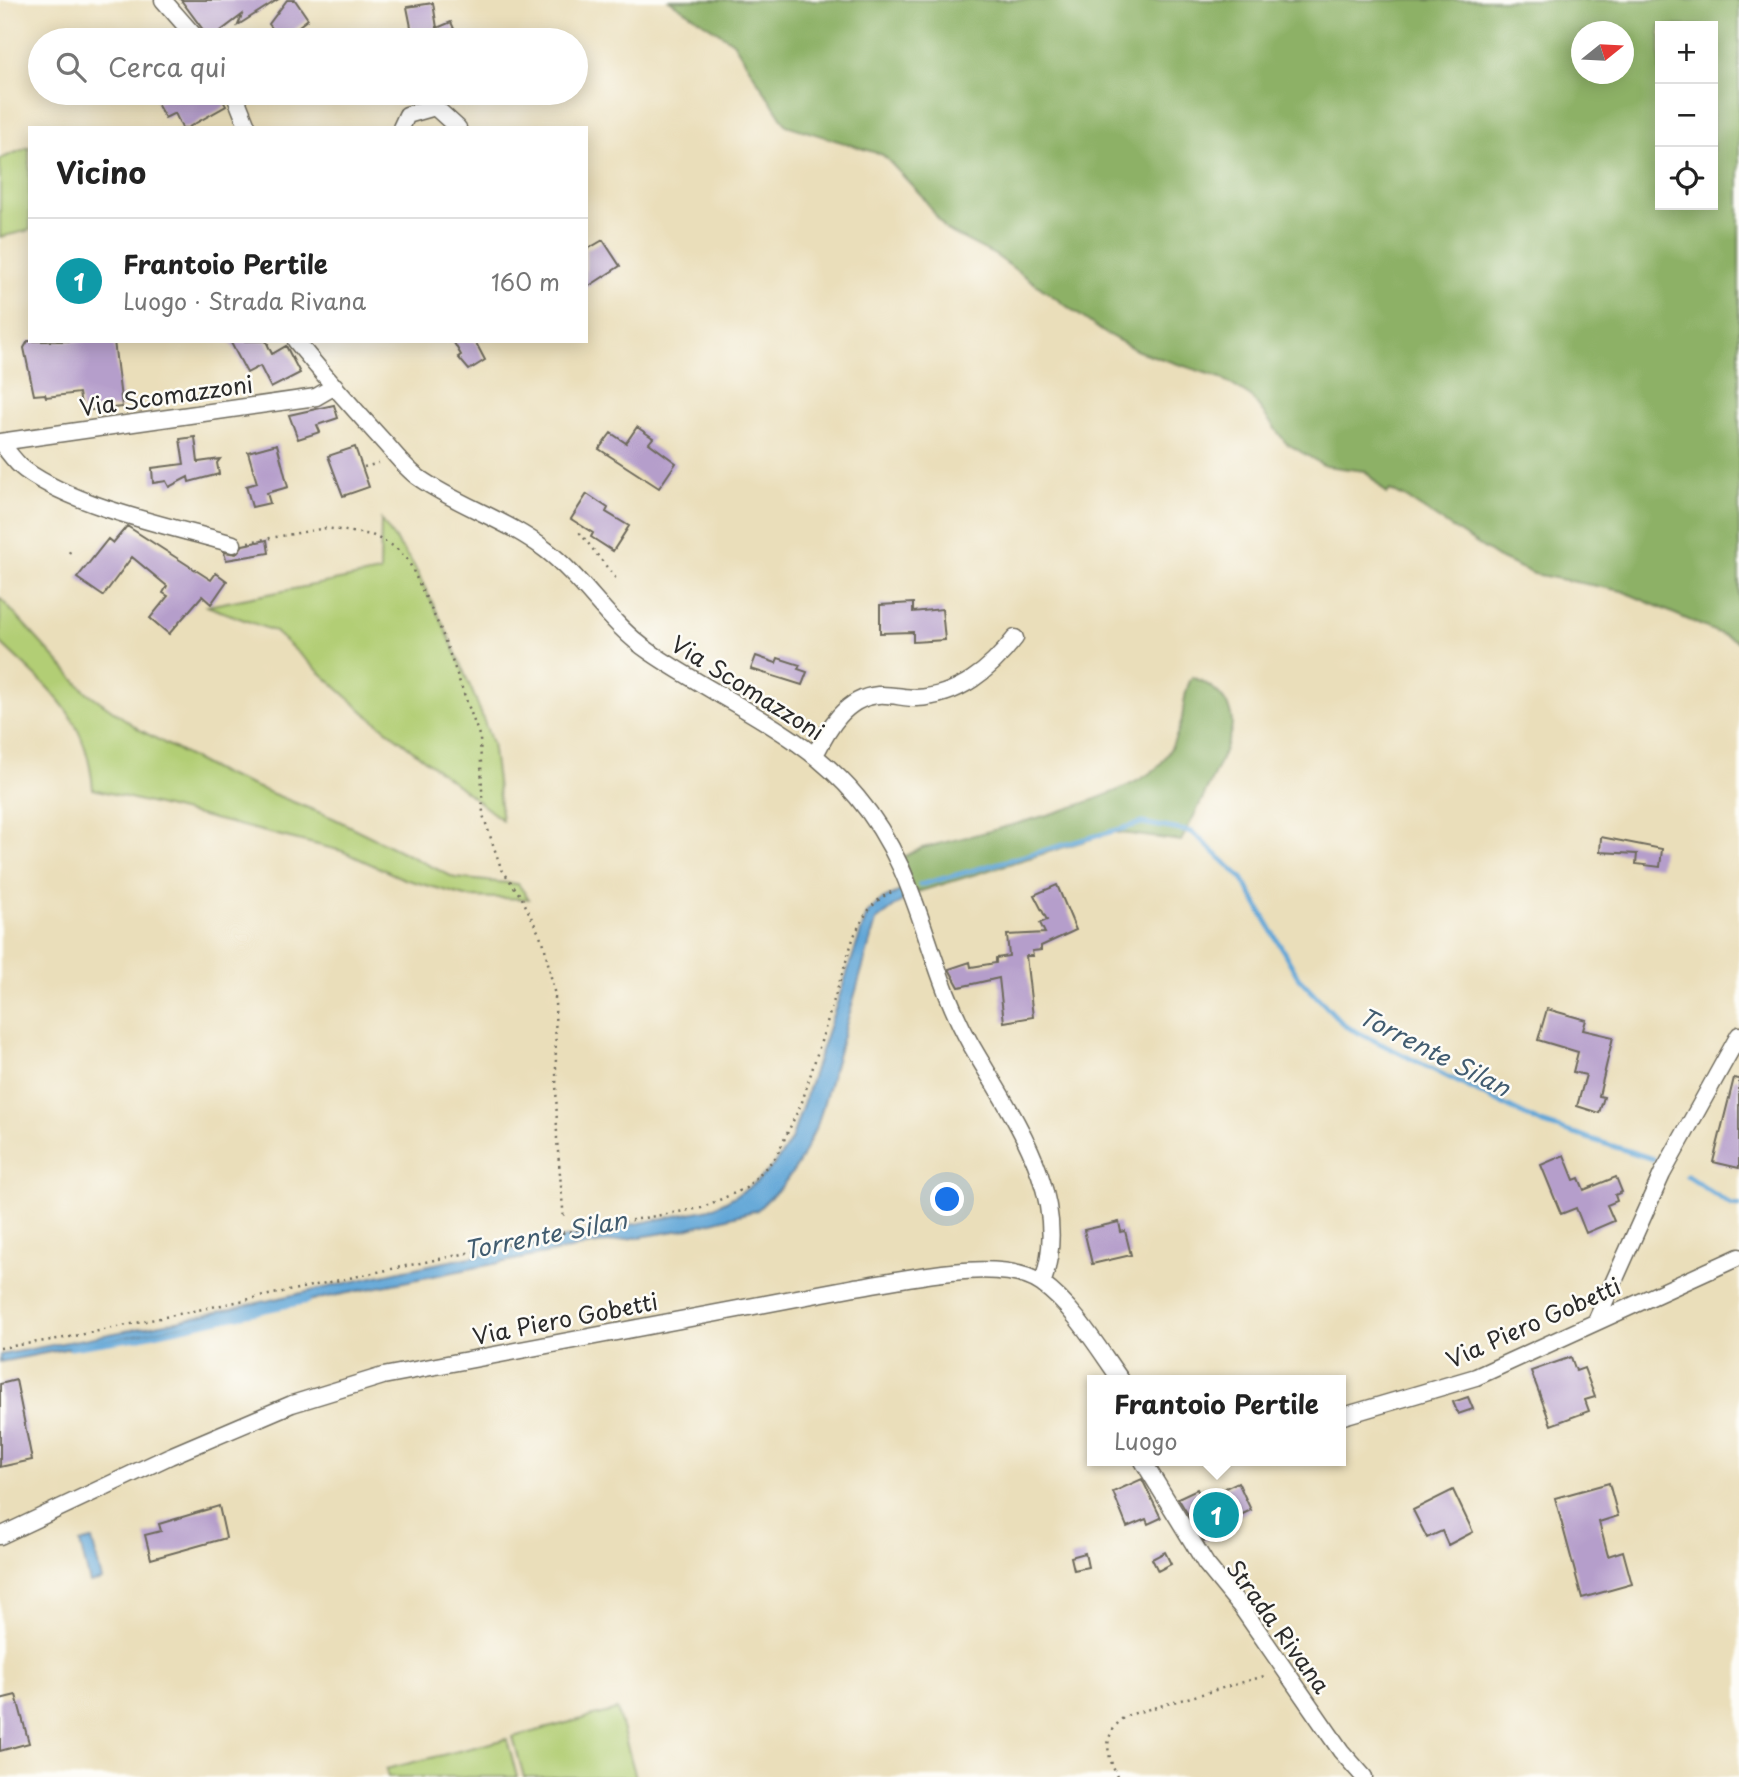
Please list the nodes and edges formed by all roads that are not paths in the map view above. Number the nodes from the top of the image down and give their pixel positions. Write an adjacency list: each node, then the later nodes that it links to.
1 (163, 0): 2 (street)
2 (188, 28)
3 (239, 105): 4 (street)
4 (247, 126)
5 (402, 126): 6 (street)
6 (456, 126)
7 (304, 346): 8 (street, Via Scomazzoni)
8 (335, 386): 9 (street, Via Scomazzoni); 12 (street, Via Scomazzoni)
9 (0, 442): 10 (street)
10 (233, 544)
11 (1015, 638): 12 (street)
12 (815, 755): 15 (street, Via Scomazzoni)
13 (1739, 1035): 16 (street)
14 (1739, 1257): 16 (street, Via Piero Gobetti)
15 (1042, 1284): 17 (street, Via Piero Gobetti); 22 (street, Via Piero Gobetti)
16 (1597, 1319): 20 (street, Via Piero Gobetti)
17 (1107, 1360): 18 (street); 19 (street, Via Piero Gobetti)
18 (1109, 1375)
19 (1118, 1375)
20 (1346, 1415)
21 (1146, 1466): 23 (street, Strada Rivana)
22 (0, 1536)
23 (1364, 1777)

